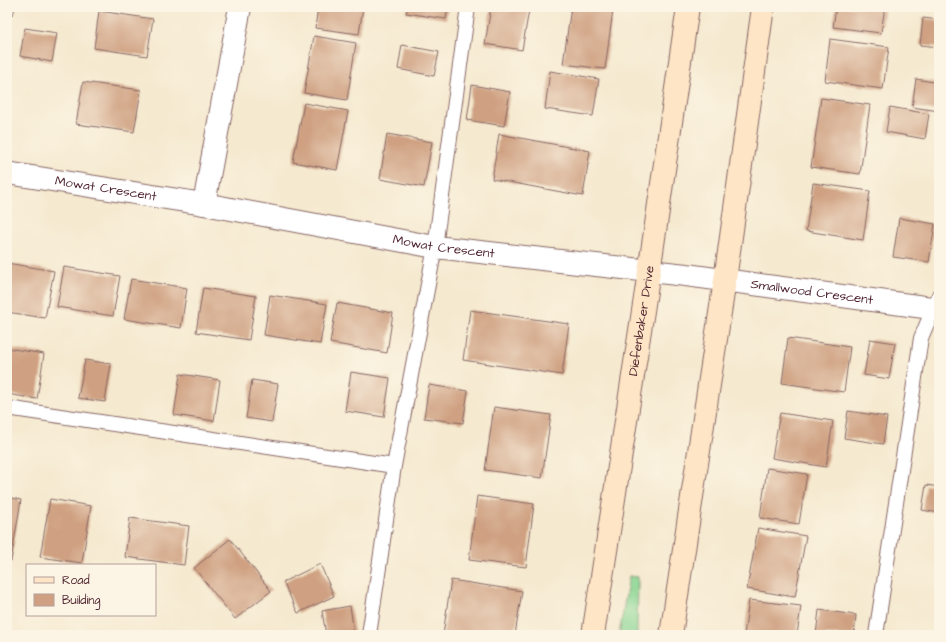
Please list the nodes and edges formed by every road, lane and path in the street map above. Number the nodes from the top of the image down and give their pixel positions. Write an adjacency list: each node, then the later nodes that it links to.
1 (240, 7): 6 (street)
2 (468, 7): 7 (lane)
3 (688, 7): 8 (street, Diefenbaker Drive)
4 (763, 7): 10 (street)
5 (7, 174): 6 (street, Mowat Crescent)
6 (204, 204): 7 (street, Mowat Crescent)
7 (434, 247): 8 (street, Mowat Crescent); 13 (lane)
8 (649, 272): 9 (street, Mowat Crescent); 15 (street, Diefenbaker Drive)
9 (686, 275): 10 (street, Smallwood Crescent)
10 (725, 280): 11 (street, Smallwood Crescent); 16 (street)
11 (937, 304): 17 (lane)
12 (7, 408): 13 (lane)
13 (394, 466): 14 (lane)
14 (369, 635)
15 (593, 635)
16 (670, 635)
17 (876, 635)

